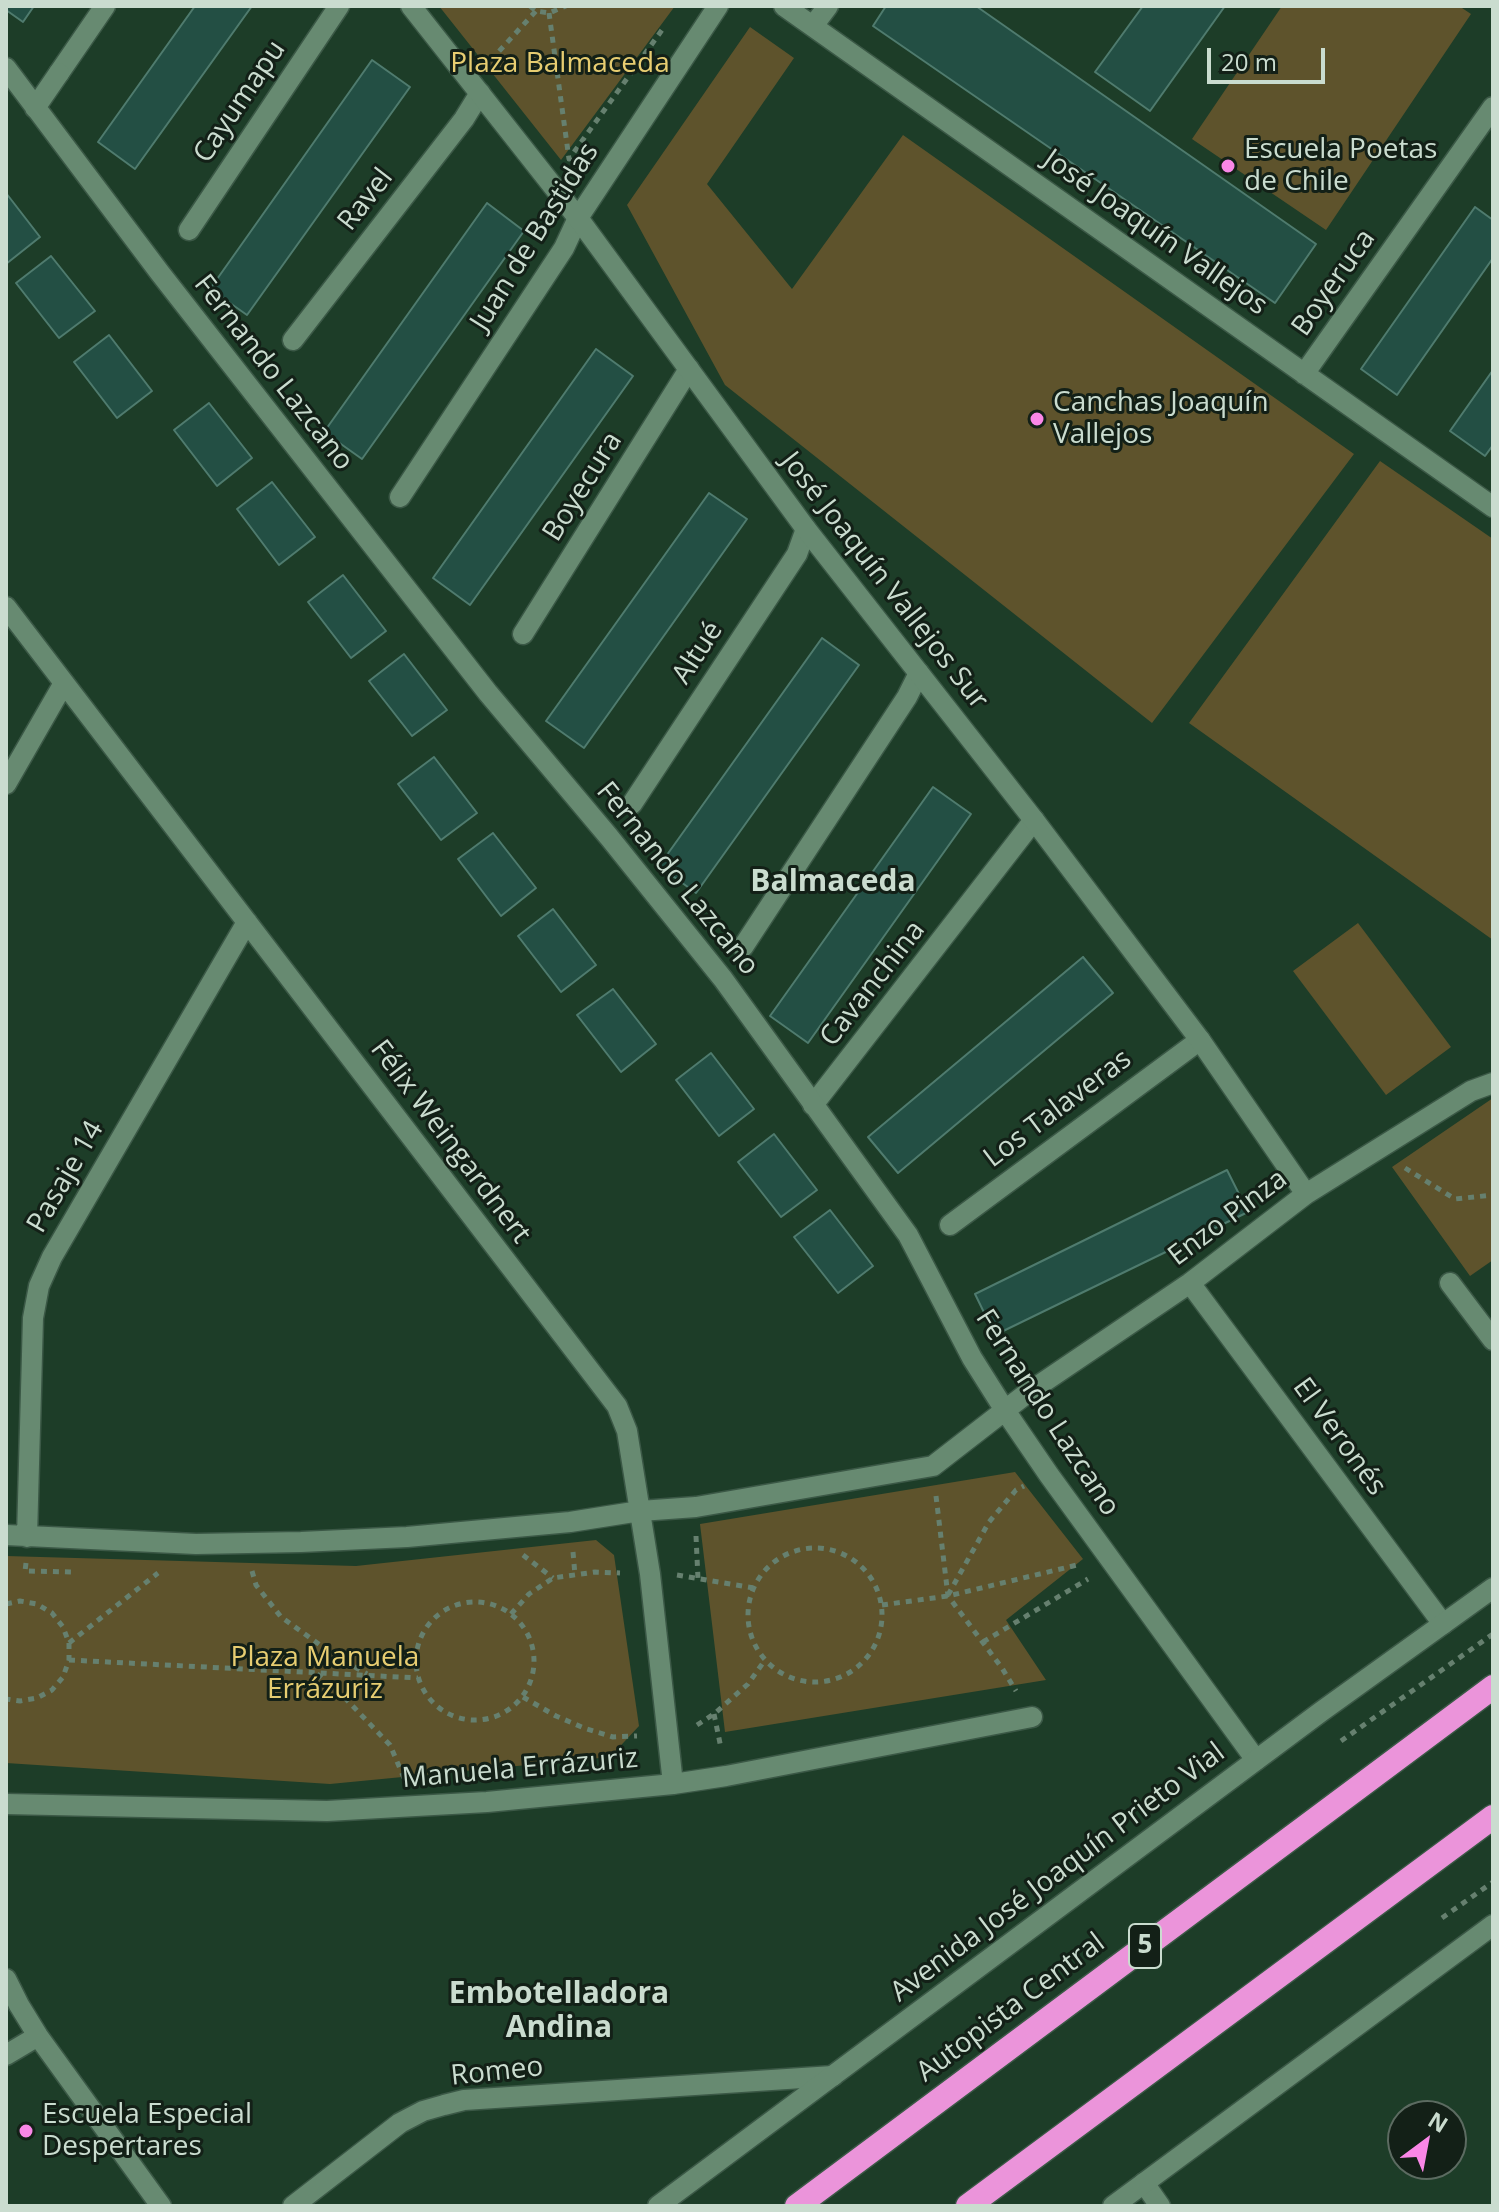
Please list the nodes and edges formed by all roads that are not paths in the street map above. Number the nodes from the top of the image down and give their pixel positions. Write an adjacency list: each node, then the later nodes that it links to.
1 (105, 6): 11 (street)
2 (339, 6): 13 (street, Cayumapu)
3 (411, 6): 9 (street, José Joaquín Vallejos Sur)
4 (718, 6): 12 (street, Juan de Bastidas)
5 (784, 6): 7 (street, José Joaquín Vallejos)
6 (828, 6): 7 (street)
7 (813, 26): 16 (street, José Joaquín Vallejos)
8 (6, 68): 11 (street, Fernando Lazcano)
9 (480, 93): 12 (street, José Joaquín Vallejos Sur); 14 (street, Ravel)
10 (1493, 107): 16 (street, Boyeruca)
11 (35, 108): 31 (street, Fernando Lazcano)
12 (578, 218): 15 (street, José Joaquín Vallejos Sur); 17 (street, Juan de Bastidas)
13 (189, 230)
14 (293, 340)
15 (689, 369): 19 (street, José Joaquín Vallejos Sur); 21 (street, Boyecura)
16 (1304, 374): 18 (street, José Joaquín Vallejos)
17 (400, 497)
18 (1493, 507)
19 (806, 529): 22 (street, José Joaquín Vallejos Sur); 25 (street, Altué)
20 (6, 607): 23 (street, Félix Weingardnert)
21 (523, 634)
22 (919, 673): 26 (street, José Joaquín Vallejos Sur); 28 (street)
23 (64, 683): 24 (street); 27 (street, Félix Weingardnert)
24 (6, 784)
25 (632, 804)
26 (1034, 820): 29 (street, José Joaquín Vallejos Sur); 31 (street, Cavanchina)
27 (247, 922): 38 (street, Félix Weingardnert); 40 (street, Pasaje 14)
28 (743, 947)
29 (1200, 1040): 32 (street, José Joaquín Vallejos Sur); 33 (street, Los Talaveras)
30 (1493, 1083): 32 (street, Enzo Pinza)
31 (813, 1105): 37 (street, Fernando Lazcano)
32 (1306, 1194): 34 (street, Enzo Pinza)
33 (950, 1225)
34 (1190, 1283): 37 (street, Enzo Pinza); 42 (street, El Veronés)
35 (1450, 1283): 36 (street)
36 (1493, 1340)
37 (1006, 1412): 38 (street); 45 (street, Fernando Lazcano)
38 (640, 1511): 40 (street); 46 (street, Félix Weingardnert)
39 (6, 1535): 40 (street)
40 (27, 1537)
41 (1493, 1588): 42 (street, Avenida José Joaquín Prieto Vial)
42 (1443, 1624): 45 (street, Avenida José Joaquín Prieto Vial)
43 (1493, 1687): 58 (highway, Autopista Central / 5)
44 (1026, 1718): 46 (street, Manuela Errázuriz)
45 (1256, 1760): 53 (street, Avenida José Joaquín Prieto Vial)
46 (673, 1784): 47 (street, Manuela Errázuriz)
47 (6, 1804)
48 (1493, 1817): 59 (highway)
49 (1493, 1925): 54 (street)
50 (6, 1979): 51 (street)
51 (38, 2036): 52 (street); 55 (street)
52 (6, 2055)
53 (833, 2076): 56 (street, Romeo); 57 (street, Avenida José Joaquín Prieto Vial)
54 (1144, 2183): 60 (street); 61 (street)
55 (161, 2206)
56 (293, 2206)
57 (658, 2206)
58 (797, 2206)
59 (968, 2206)
60 (1113, 2206)
61 (1160, 2206)

